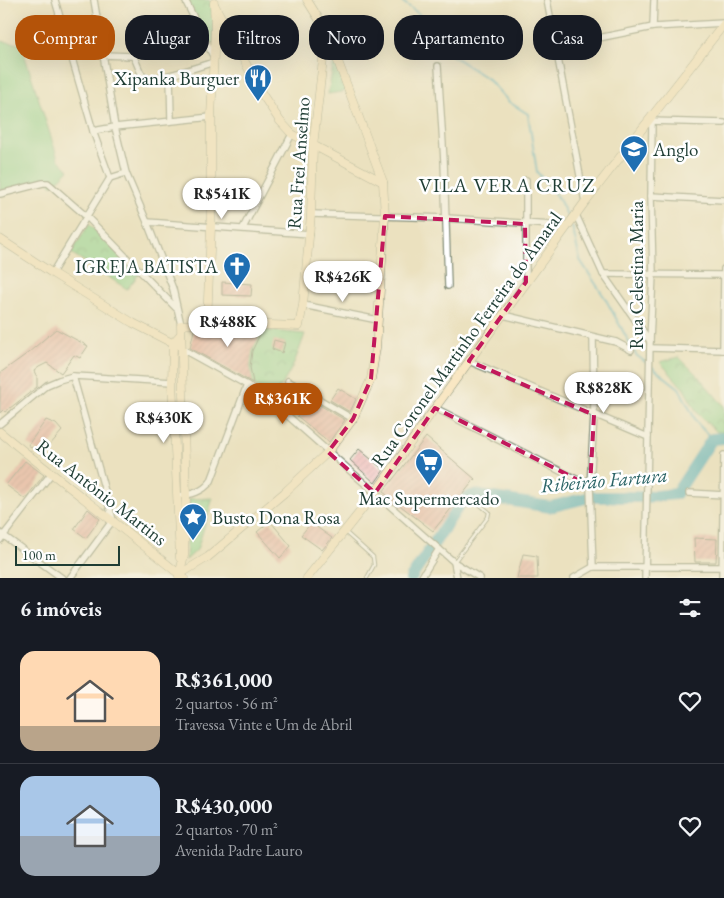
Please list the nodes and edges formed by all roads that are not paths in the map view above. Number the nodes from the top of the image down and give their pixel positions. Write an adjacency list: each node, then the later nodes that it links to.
1 (55, 0): 29 (street)
2 (94, 0): 9 (street)
3 (185, 0): 21 (street)
4 (307, 0): 10 (street)
5 (314, 0): 11 (street)
6 (547, 0): 12 (street)
7 (654, 0): 14 (street)
8 (214, 1): 21 (street); 30 (street)
9 (96, 15)
10 (317, 15)
11 (318, 15)
12 (549, 15)
13 (724, 23): 14 (street); 26 (street, Rua Coronel Martinho Ferreira do Amaral)
14 (653, 27): 15 (street)
15 (602, 37)
16 (115, 55): 23 (street)
17 (103, 60): 28 (street)
18 (323, 60): 31 (street, Rua Frei Anselmo)
19 (337, 60): 35 (street)
20 (557, 60): 39 (street)
21 (214, 61): 23 (street); 24 (street)
22 (438, 66): 44 (street)
23 (170, 75): 25 (street)
24 (211, 117): 25 (street); 48 (street)
25 (171, 120): 28 (street)
26 (650, 121): 27 (street); 37 (street, Rua Celestina Maria); 39 (street, Rua Coronel Martinho Ferreira do Amaral)
27 (724, 123)
28 (115, 127): 29 (street); 32 (street)
29 (93, 131): 33 (street)
30 (292, 134): 31 (street); 49 (street)
31 (313, 146): 35 (street); 40 (street, Rua Frei Anselmo)
32 (126, 173): 33 (street); 45 (street)
33 (110, 178): 43 (street)
34 (526, 180): 46 (street)
35 (383, 182): 42 (street)
36 (0, 194): 43 (street)
37 (651, 196): 38 (street); 55 (street, Rua Celestina Maria)
38 (724, 200)
39 (585, 202): 41 (street, Rua Coronel Martinho Ferreira do Amaral)
40 (312, 214): 42 (street); 50 (street, Rua Frei Anselmo)
41 (575, 215): 47 (street, Rua Coronel Martinho Ferreira do Amaral); 54 (street)
42 (385, 216): 44 (street); 62 (street)
43 (87, 217): 53 (street); 60 (street)
44 (447, 218): 46 (street); 58 (street)
45 (147, 222): 48 (street); 60 (street)
46 (525, 224): 47 (street); 57 (street)
47 (568, 225): 57 (street, Rua Coronel Martinho Ferreira do Amaral)
48 (211, 227): 49 (street); 63 (street)
49 (243, 228): 50 (street)
50 (310, 234): 59 (street, Rua Frei Anselmo)
51 (0, 239): 53 (street)
52 (724, 269): 56 (street)
53 (52, 274): 67 (street)
54 (603, 274): 55 (street); 66 (street)
55 (653, 274): 56 (street); 66 (street, Rua Celestina Maria)
56 (724, 275): 71 (street)
57 (526, 282): 61 (street, Rua Coronel Martinho Ferreira do Amaral)
58 (448, 286)
59 (303, 305): 62 (street); 63 (street, Rua Frei Anselmo)
60 (177, 309): 64 (street)
61 (503, 315): 65 (street); 72 (street, Rua Coronel Martinho Ferreira do Amaral)
62 (378, 320): 79 (street)
63 (207, 323): 64 (street)
64 (181, 330): 67 (street); 68 (street)
65 (593, 337): 70 (street); 78 (street)
66 (650, 341): 69 (street, Rua Celestina Maria)
67 (173, 343): 68 (street); 74 (street)
68 (182, 349): 76 (street); 91 (street)
69 (650, 349): 71 (street); 82 (street, Rua Celestina Maria)
70 (631, 350)
71 (723, 350)
72 (469, 361): 77 (street, Rua Coronel Martinho Ferreira do Amaral); 78 (street)
73 (73, 376): 74 (street); 80 (street); 93 (street)
74 (172, 382): 90 (street)
75 (288, 382): 79 (street)
76 (247, 385): 83 (street); 91 (street)
77 (435, 408): 86 (street); 87 (street, Rua Coronel Martinho Ferreira do Amaral)
78 (594, 414): 82 (street); 86 (street)
79 (353, 419): 83 (street)
80 (0, 424)
81 (0, 432): 85 (street, Rua Antônio Martins)
82 (648, 437): 101 (street, Rua Celestina Maria)
83 (328, 452): 87 (street); 102 (street)
84 (724, 455): 89 (street)
85 (51, 474): 93 (street, Rua Antônio Martins); 95 (street)
86 (590, 488): 100 (street)
87 (375, 492): 94 (street, Rua Coronel Martinho Ferreira do Amaral); 96 (street)
88 (690, 493): 89 (street)
89 (723, 495): 99 (street)
90 (177, 496): 91 (street); 98 (street)
91 (186, 496): 98 (street)
92 (478, 504): 97 (lane)
93 (113, 520): 102 (street, Rua Antônio Martins); 104 (street)
94 (344, 531): 105 (street, Rua Coronel Martinho Ferreira do Amaral); 106 (lane)
95 (1, 536): 103 (street)
96 (437, 548): 97 (street); 107 (street)
97 (454, 562): 108 (street); 109 (street)
98 (181, 563): 102 (street)
99 (723, 567): 101 (street); 112 (street)
100 (593, 568): 101 (street); 110 (street)
101 (645, 568): 111 (street, Rua Celestina Maria)
102 (181, 577)
103 (62, 578)
104 (70, 578)
105 (307, 578)
106 (367, 578)
107 (420, 578)
108 (458, 578)
109 (480, 578)
110 (574, 578)
111 (645, 578)
112 (722, 578)

